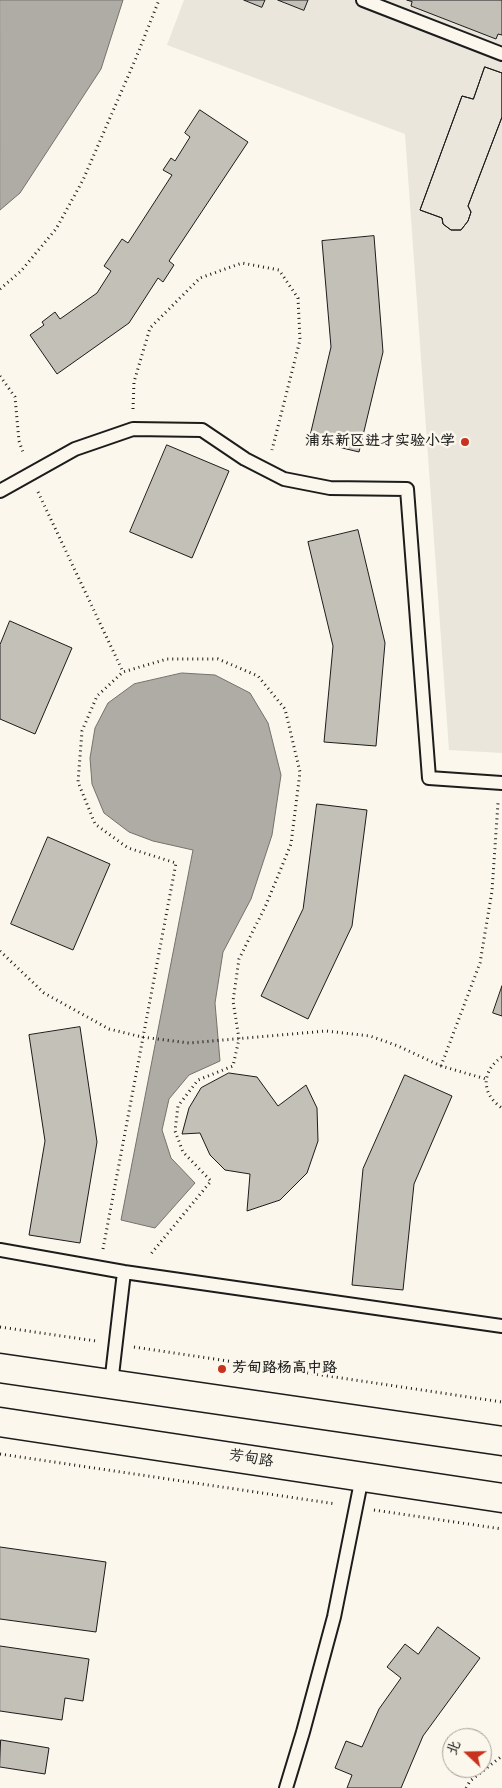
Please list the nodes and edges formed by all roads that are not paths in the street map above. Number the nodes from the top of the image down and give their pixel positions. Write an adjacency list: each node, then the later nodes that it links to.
1 (363, 0): 2 (lane)
2 (502, 54)
3 (0, 491): 4 (lane)
4 (500, 783)
5 (0, 1250): 6 (lane)
6 (130, 1272): 7 (lane); 9 (lane)
7 (502, 1326)
8 (0, 1368): 9 (main road)
9 (111, 1384): 11 (main road)
10 (0, 1422): 12 (main road, 芳甸路)
11 (502, 1441)
12 (362, 1477): 13 (main road, 芳甸路); 14 (lane)
13 (502, 1498)
14 (286, 1788)

